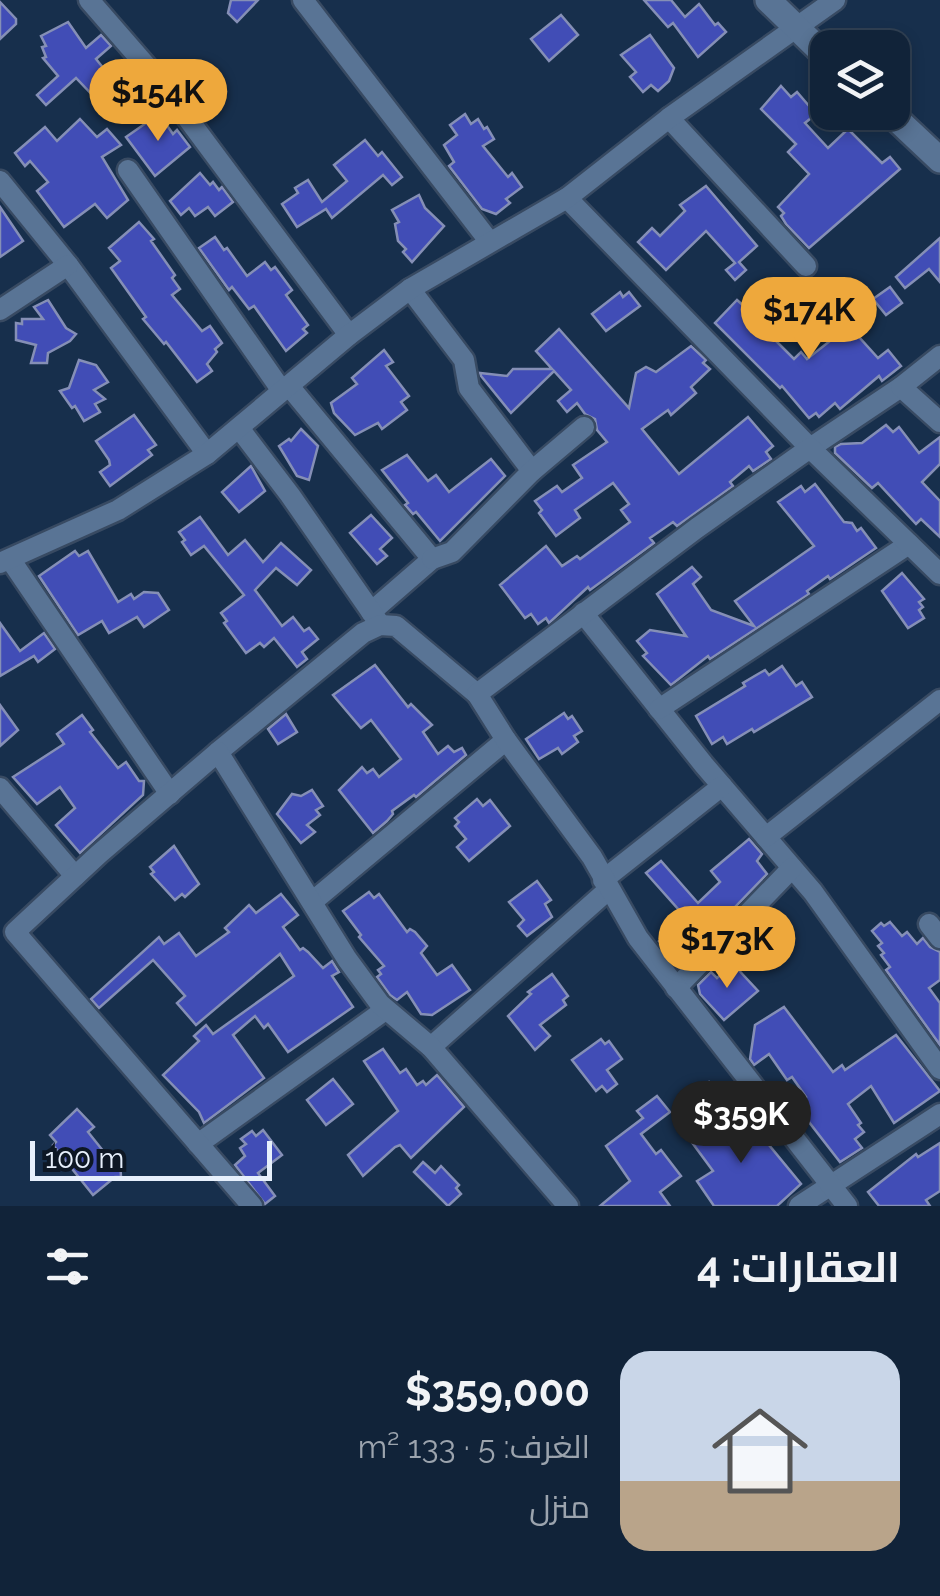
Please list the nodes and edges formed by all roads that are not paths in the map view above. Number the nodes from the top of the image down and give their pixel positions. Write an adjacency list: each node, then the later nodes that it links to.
1 (89, 0): 18 (street)
2 (303, 0): 13 (street)
3 (768, 0): 5 (street)
4 (835, 0): 5 (street)
5 (794, 28): 6 (street); 7 (street)
6 (810, 42)
7 (669, 118): 12 (street); 15 (street)
8 (908, 130): 9 (street)
9 (940, 160)
10 (128, 170): 21 (street)
11 (0, 181): 14 (street)
12 (567, 198): 13 (street); 25 (street)
13 (489, 240): 16 (street)
14 (68, 265): 17 (street); 26 (street)
15 (806, 266)
16 (410, 289): 18 (street); 27 (street)
17 (0, 310)
18 (349, 335): 21 (street)
19 (940, 356): 20 (street)
20 (902, 387): 22 (street); 25 (street)
21 (285, 389): 24 (street); 29 (street)
22 (940, 422)
23 (584, 427): 27 (street)
24 (239, 428): 26 (street); 33 (street)
25 (810, 448): 28 (street); 32 (street)
26 (207, 454): 30 (street)
27 (532, 471): 29 (street)
28 (910, 544): 31 (street); 36 (street)
29 (432, 560): 33 (street)
30 (5, 561): 41 (street)
31 (940, 574)
32 (584, 614): 34 (street); 36 (street)
33 (375, 619): 34 (street); 38 (street)
34 (477, 694): 37 (street)
35 (940, 700): 42 (street)
36 (659, 709): 39 (street)
37 (506, 740): 45 (street); 46 (street)
38 (218, 752): 41 (street); 46 (street)
39 (722, 786): 42 (street); 45 (street)
40 (0, 788): 44 (street)
41 (170, 794): 44 (street)
42 (766, 837): 43 (street)
43 (792, 868): 48 (street); 51 (street)
44 (75, 876): 47 (street)
45 (606, 885): 48 (street); 50 (street)
46 (312, 902): 49 (street)
47 (7, 938): 53 (street)
48 (676, 988): 54 (street)
49 (385, 1010): 50 (street); 53 (street)
50 (431, 1048): 56 (street)
51 (940, 1069)
52 (940, 1114): 54 (street)
53 (198, 1144): 55 (street)
54 (831, 1184): 57 (street); 58 (street)
55 (252, 1206)
56 (568, 1206)
57 (799, 1206)
58 (847, 1206)

